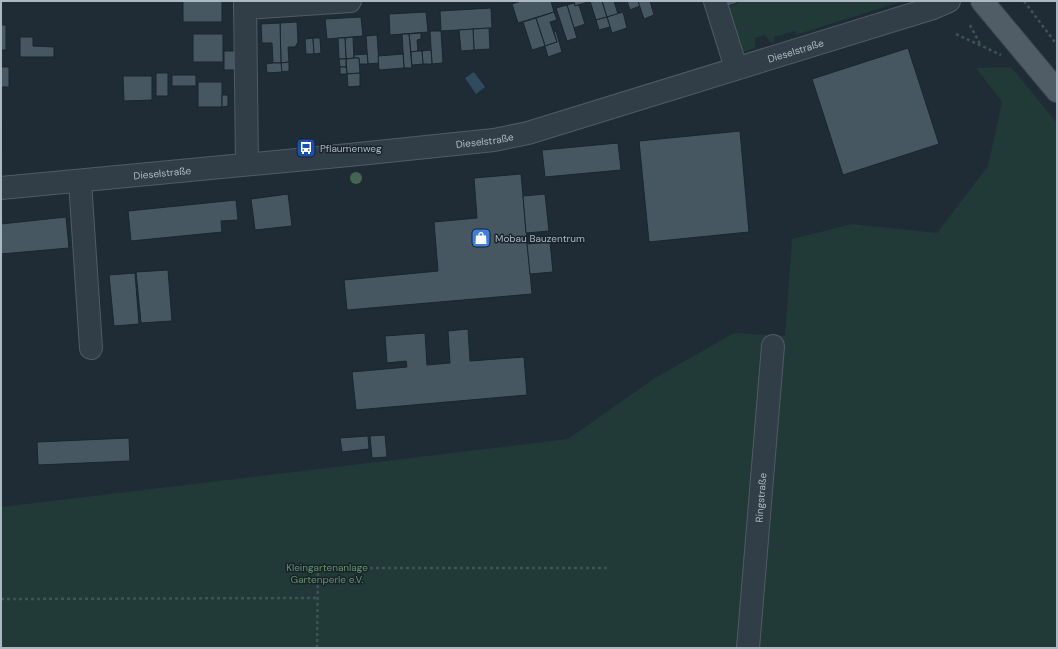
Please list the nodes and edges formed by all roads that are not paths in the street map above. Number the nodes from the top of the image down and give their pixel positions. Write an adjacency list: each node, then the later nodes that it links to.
1 (350, 1): 5 (street)
2 (715, 1): 6 (street)
3 (949, 1): 6 (street, Dieselstraße)
4 (982, 1): 7 (main road)
5 (245, 5): 8 (street)
6 (736, 68): 8 (street, Dieselstraße)
7 (1057, 91)
8 (247, 164): 9 (street, Dieselstraße)
9 (80, 181): 10 (street, Dieselstraße); 12 (street)
10 (1, 188)
11 (773, 346): 13 (street, Ringstraße)
12 (91, 348)
13 (748, 648)

